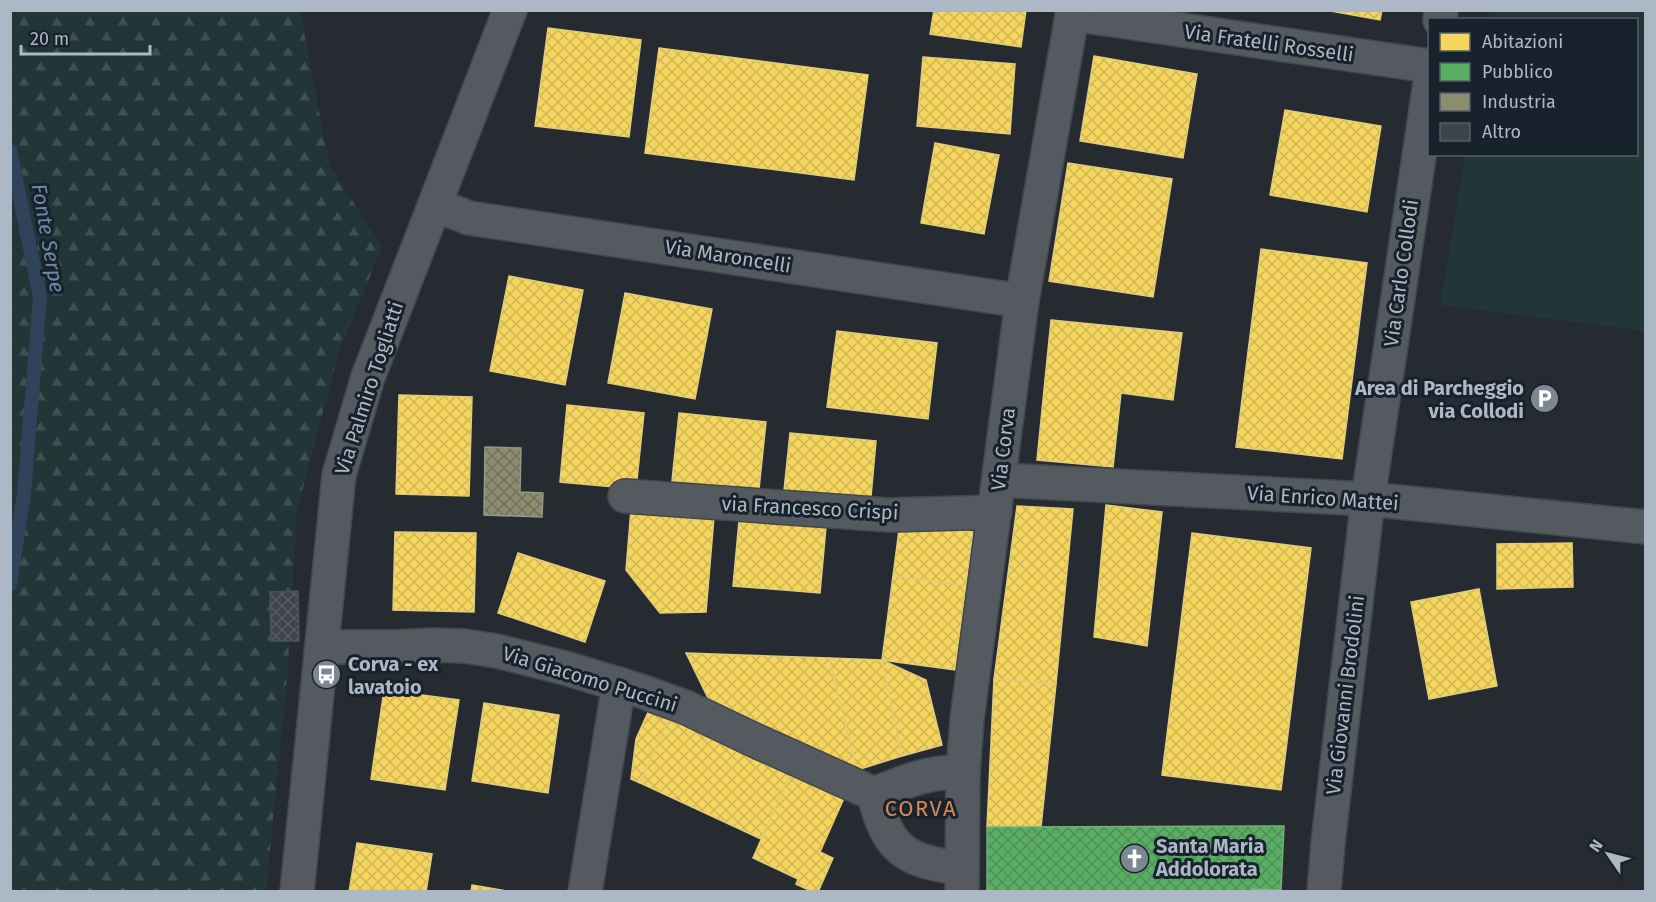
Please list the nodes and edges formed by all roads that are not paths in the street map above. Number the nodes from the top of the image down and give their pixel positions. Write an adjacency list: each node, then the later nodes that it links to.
1 (510, 10): 5 (street, Via Palmiro Togliatti)
2 (1072, 13): 3 (street, Via Fratelli Rosselli); 6 (street, Via Corva)
3 (1428, 66)
4 (1428, 96): 9 (street, Via Carlo Collodi)
5 (436, 205): 6 (street, Via Maroncelli); 12 (street, Via Palmiro Togliatti)
6 (1022, 301): 7 (street, Via Corva)
7 (999, 480): 9 (street, Via Enrico Mattei); 10 (street, Via Corva)
8 (625, 496): 10 (street, via Francesco Crispi)
9 (1368, 499): 11 (street, Via Enrico Mattei); 19 (street, Via Giovanni Brodolini)
10 (995, 512): 14 (street, Via Corva)
11 (1646, 527)
12 (323, 648): 13 (street, Via Giacomo Puccini); 17 (street, Via Palmiro Togliatti)
13 (619, 684): 15 (street, Via Giacomo Puccini); 18 (street)
14 (963, 773): 15 (street); 16 (street, Via Corva)
15 (874, 794): 16 (street)
16 (962, 880)
17 (297, 891)
18 (585, 891)
19 (1324, 891)

